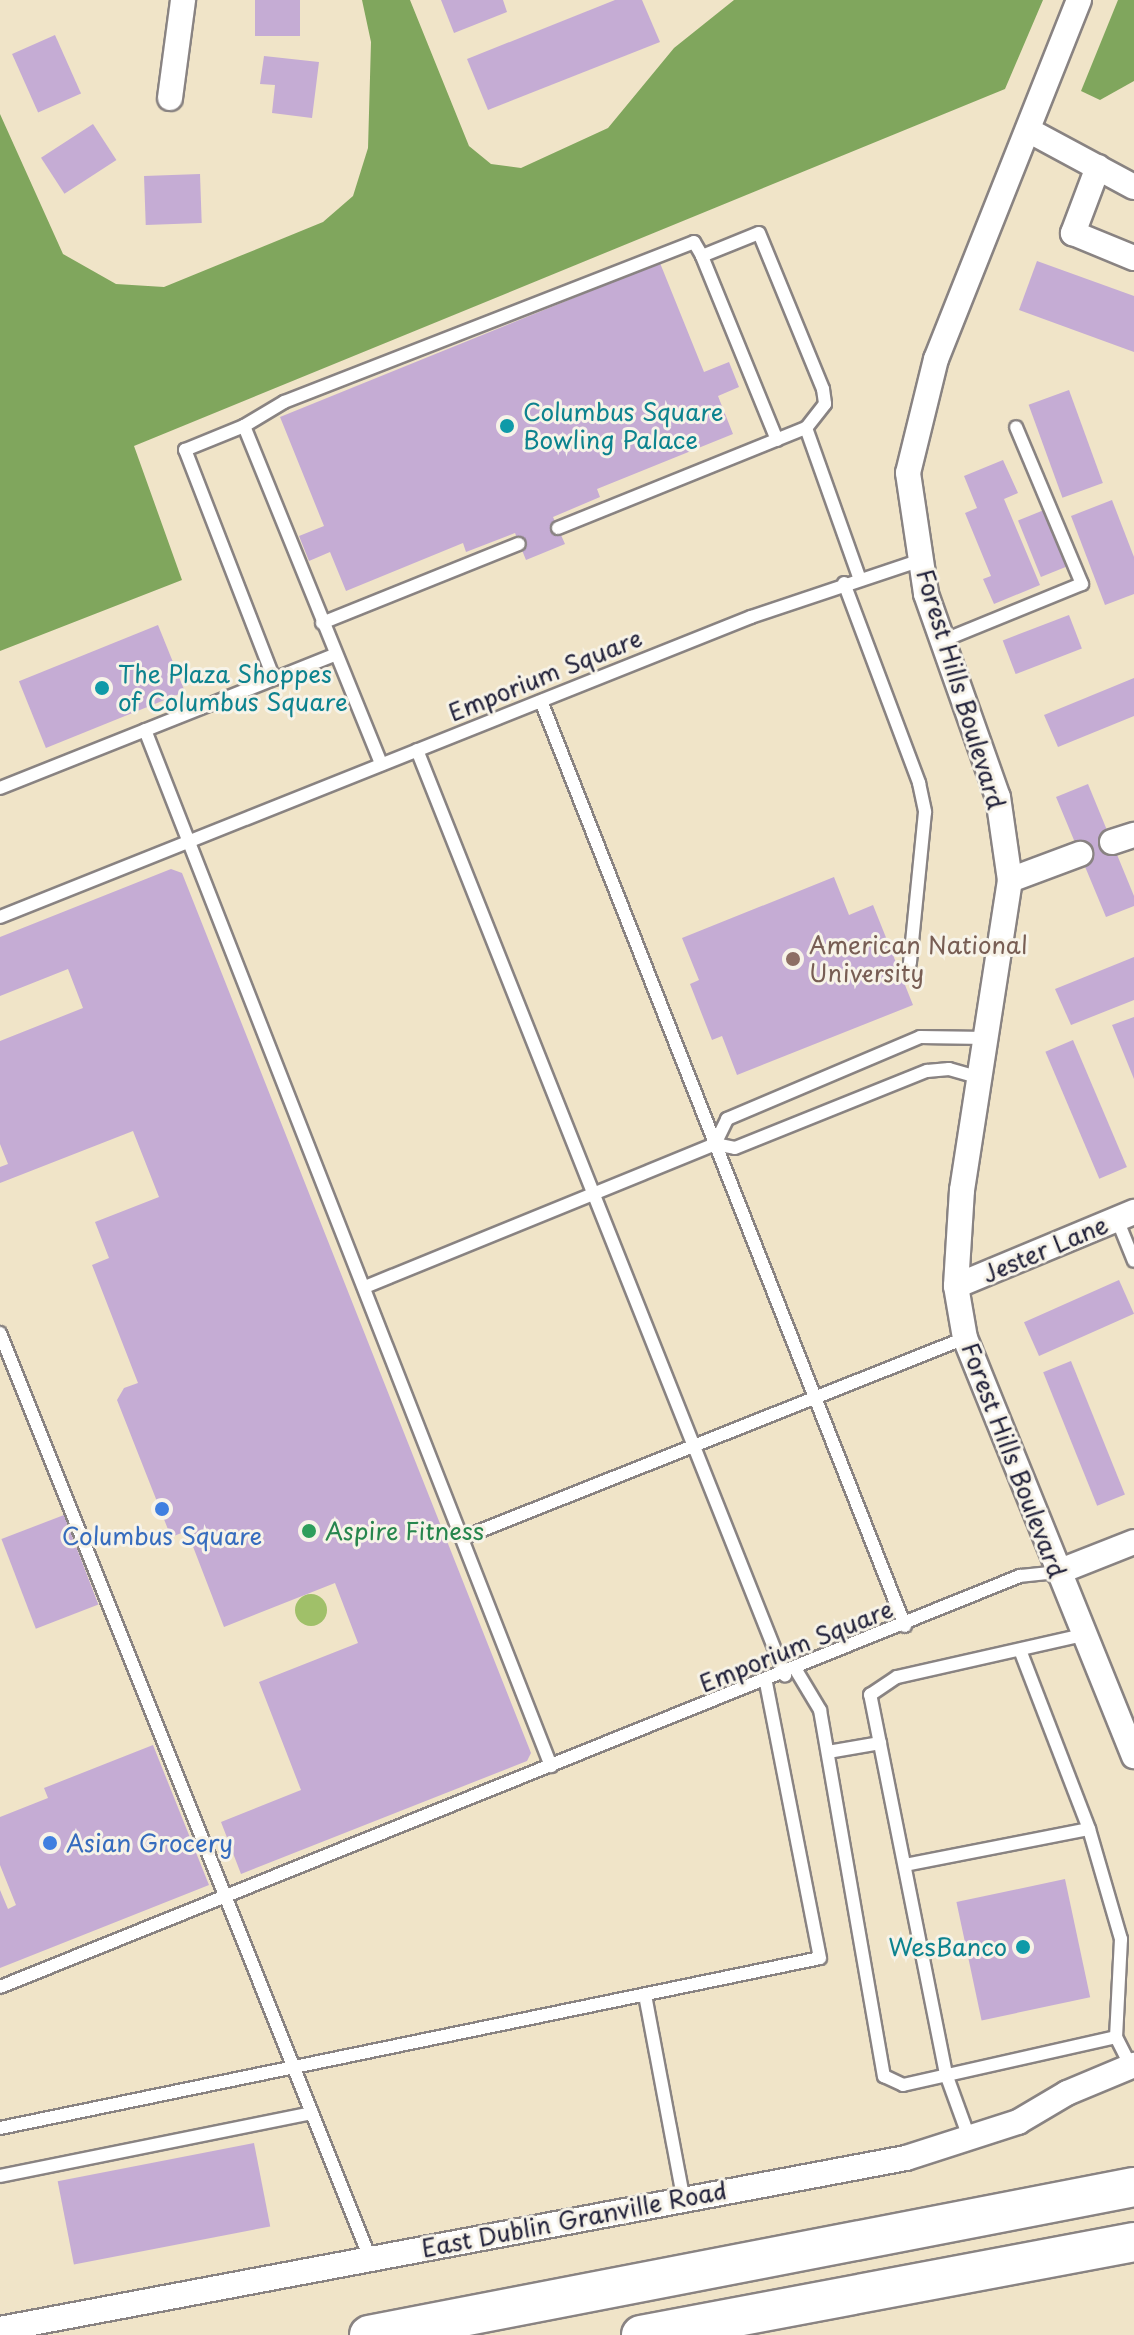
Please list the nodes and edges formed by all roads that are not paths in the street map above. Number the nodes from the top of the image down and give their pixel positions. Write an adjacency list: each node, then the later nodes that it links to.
1 (183, 0): 3 (street)
2 (1079, 0): 4 (street, Forest Hills Boulevard)
3 (170, 98)
4 (1028, 130): 5 (street); 15 (street, Forest Hills Boulevard)
5 (1098, 167): 6 (street); 8 (street)
6 (1134, 187)
7 (702, 256): 9 (lane); 11 (lane); 12 (lane)
8 (1134, 258)
9 (244, 426): 18 (lane); 21 (lane)
10 (1016, 427): 19 (lane)
11 (806, 428): 12 (lane); 16 (lane)
12 (777, 440): 13 (lane)
13 (558, 528)
14 (519, 544): 18 (lane)
15 (921, 560): 16 (lane, Emporium Square); 19 (street, Forest Hills Boulevard)
16 (859, 577): 17 (lane, Emporium Square)
17 (844, 583): 22 (lane, Emporium Square); 31 (lane)
18 (322, 623): 20 (lane)
19 (942, 641): 29 (street, Forest Hills Boulevard)
20 (335, 655): 21 (lane); 25 (lane)
21 (274, 679): 23 (lane)
22 (541, 701): 24 (lane, Emporium Square); 34 (lane)
23 (145, 730): 26 (lane); 27 (lane)
24 (417, 750): 25 (lane, Emporium Square); 35 (lane)
25 (381, 764): 27 (lane, Emporium Square)
26 (0, 788)
27 (188, 841): 30 (lane, Emporium Square); 39 (lane)
28 (1080, 854): 29 (street)
29 (1010, 880): 32 (street, Forest Hills Boulevard)
30 (0, 917)
31 (910, 963)
32 (988, 1038): 33 (street, Forest Hills Boulevard); 34 (lane)
33 (980, 1078): 34 (lane); 38 (street, Forest Hills Boulevard)
34 (715, 1144): 35 (lane); 42 (lane)
35 (593, 1194): 39 (lane); 43 (lane)
36 (1125, 1216): 37 (lane); 38 (street, Jester Lane)
37 (1134, 1261)
38 (956, 1286): 41 (street, Forest Hills Boulevard)
39 (365, 1287): 44 (lane)
40 (0, 1333): 58 (lane)
41 (965, 1338): 42 (lane); 46 (street, Forest Hills Boulevard)
42 (815, 1397): 43 (lane); 47 (lane)
43 (694, 1446): 44 (lane); 50 (lane)
44 (462, 1538): 55 (lane)
45 (1134, 1542): 46 (street)
46 (1058, 1572): 47 (lane, Emporium Square); 48 (street, Forest Hills Boulevard)
47 (905, 1626): 50 (lane, Emporium Square)
48 (1084, 1635): 49 (lane); 54 (street, Forest Hills Boulevard)
49 (1020, 1650): 52 (lane); 56 (lane)
50 (790, 1672): 51 (lane, Emporium Square); 53 (lane)
51 (766, 1682): 55 (lane, Emporium Square); 60 (lane)
52 (880, 1743): 53 (lane); 57 (lane)
53 (828, 1752): 64 (lane)
54 (1134, 1756)
55 (551, 1766): 58 (lane, Emporium Square)
56 (1089, 1829): 57 (lane); 61 (lane)
57 (905, 1865): 64 (lane)
58 (226, 1897): 59 (lane); 63 (lane)
59 (0, 1987)
60 (645, 1995): 63 (lane); 70 (lane)
61 (1116, 2037): 62 (lane); 64 (lane)
62 (1133, 2065): 67 (street, East Dublin Granville Road)
63 (294, 2067): 65 (lane); 66 (lane)
64 (946, 2074): 67 (lane)
65 (312, 2113): 68 (lane); 73 (lane)
66 (0, 2128)
67 (970, 2140): 70 (street, East Dublin Granville Road)
68 (0, 2176)
69 (1134, 2187): 76 (main road)
70 (683, 2197): 73 (street, East Dublin Granville Road)
71 (1134, 2219): 74 (main road)
72 (1134, 2242): 74 (main road)
73 (370, 2258): 75 (street, East Dublin Granville Road)
74 (795, 2306): 77 (main road)
75 (0, 2329)
76 (369, 2335)
77 (641, 2335)

